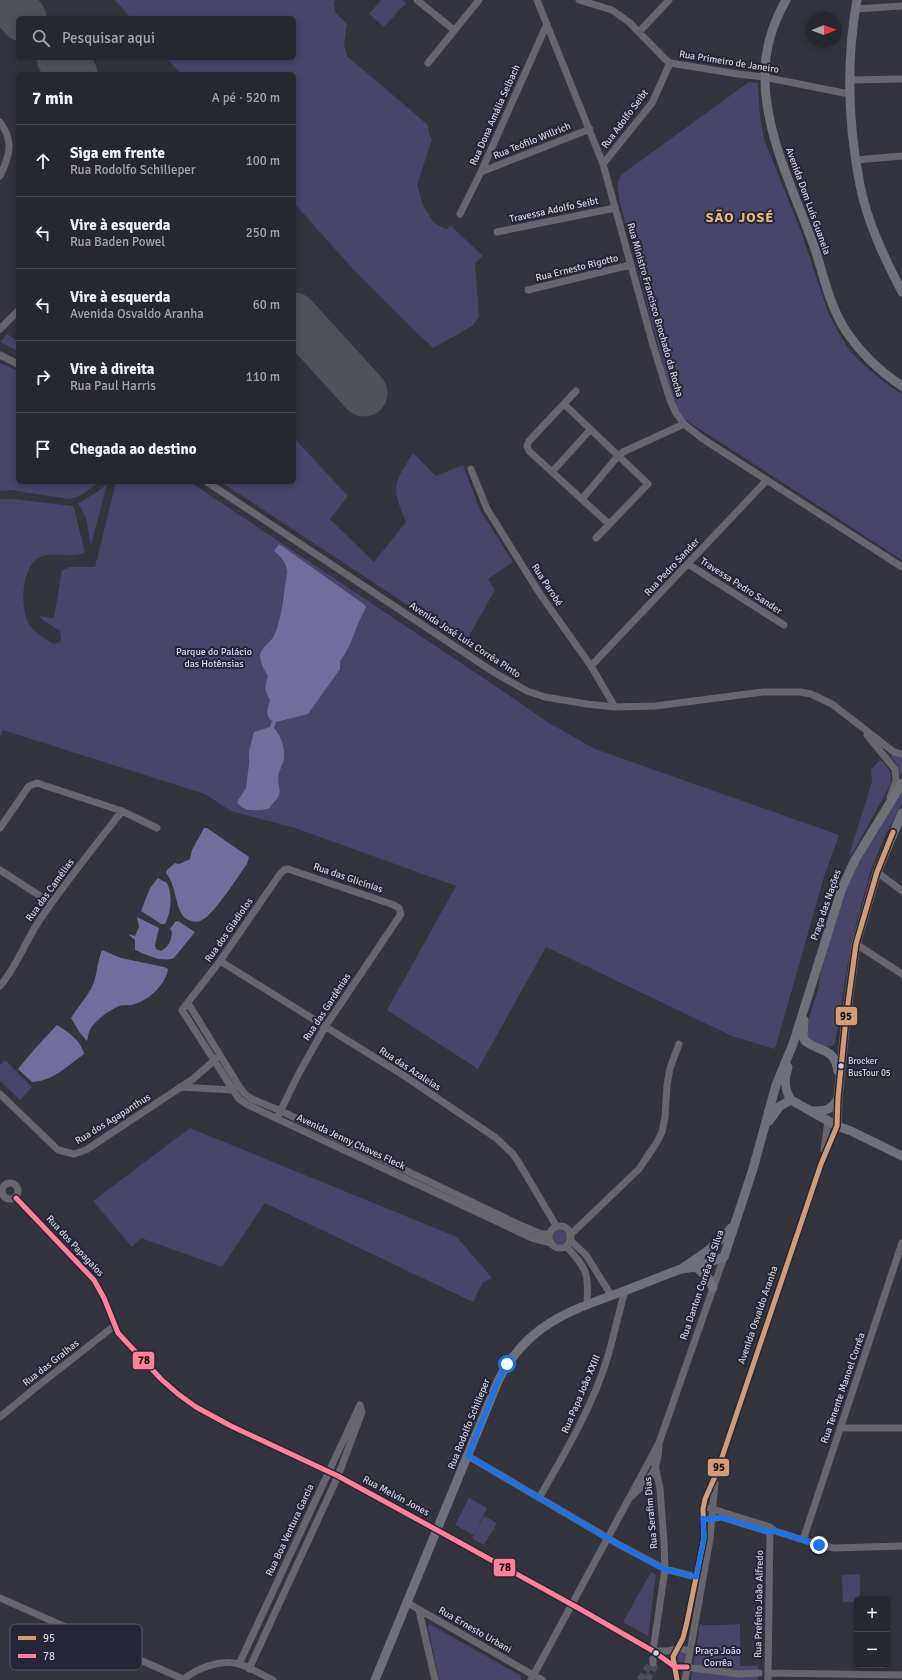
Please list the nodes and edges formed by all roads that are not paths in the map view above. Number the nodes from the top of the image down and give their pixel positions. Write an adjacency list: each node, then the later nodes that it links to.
1 (417, 0): 10 (street)
2 (479, 0): 10 (street)
3 (537, 0): 9 (street, Rua Ministro Francisco Brochado da Rocha)
4 (579, 0): 11 (street, Rua Primeiro de Janeiro)
5 (669, 0): 11 (street)
6 (786, 0): 14 (main road, Avenida Dom Luís Guanela)
7 (856, 4): 8 (street); 16 (main road)
8 (902, 6)
9 (547, 24): 19 (street, Rua Ministro Francisco Brochado da Rocha); 23 (street, Rua Dona Amália Selbach)
10 (454, 30): 12 (street)
11 (639, 32): 13 (street, Rua Primeiro de Janeiro)
12 (428, 63)
13 (670, 63): 14 (street, Rua Primeiro de Janeiro); 22 (street, Rua Adolfo Seibt)
14 (764, 77): 17 (street, Rua Primeiro de Janeiro); 35 (main road, Avenida Dom Luís Guanela)
15 (902, 79): 16 (street)
16 (849, 80): 17 (main road)
17 (849, 94): 21 (main road)
18 (0, 122): 24 (street)
19 (590, 129): 22 (street, Rua Ministro Francisco Brochado da Rocha); 23 (street, Rua Teófilo Willrich)
20 (902, 156): 21 (street)
21 (856, 160): 30 (main road)
22 (603, 164): 25 (street, Rua Ministro Francisco Brochado da Rocha)
23 (480, 172): 26 (street, Rua Dona Amália Selbach)
24 (0, 176)
25 (615, 208): 27 (street, Travessa Adolfo Seibt); 28 (street, Rua Ministro Francisco Brochado da Rocha)
26 (460, 214)
27 (497, 232)
28 (630, 265): 29 (street, Rua Ernesto Rigotto); 38 (street, Rua Ministro Francisco Brochado da Rocha)
29 (528, 290)
30 (902, 292)
31 (16, 313): 32 (street)
32 (0, 329)
33 (0, 355): 34 (street)
34 (16, 363)
35 (902, 386)
36 (576, 391): 37 (street)
37 (564, 404): 39 (street); 42 (street)
38 (684, 424): 40 (street); 43 (street, Rua Ministro Francisco Brochado da Rocha)
39 (590, 430): 40 (street); 42 (street)
40 (618, 456): 45 (street); 46 (street)
41 (471, 469): 51 (street, Rua Parobé)
42 (552, 472): 45 (street)
43 (767, 480): 48 (street, Rua Pedro Sander); 49 (street, Rua Ministro Francisco Brochado da Rocha)
44 (210, 484): 52 (street, Avenida José Luiz Corrêa Pinto)
45 (582, 499): 46 (street)
46 (609, 524): 47 (street)
47 (596, 538)
48 (688, 564): 50 (street, Travessa Pedro Sander); 51 (street, Rua Pedro Sander)
49 (902, 567)
50 (784, 625)
51 (591, 666): 52 (street, Rua Parobé)
52 (615, 707): 53 (street, Avenida José Luiz Corrêa Pinto)
53 (858, 724): 54 (street, Avenida José Luiz Corrêa Pinto); 56 (street, Avenida José Luiz Corrêa Pinto)
54 (902, 754)
55 (902, 783): 56 (main road, Praça das Nações)
56 (887, 807): 71 (main road, Praça das Nações)
57 (122, 811): 59 (street); 60 (street); 65 (street, Rua das Camélias)
58 (902, 813): 63 (main road, Avenida Osvaldo Aranha)
59 (0, 828)
60 (157, 828)
61 (0, 870): 65 (street)
62 (286, 870): 66 (street, Rua das Glicínias); 68 (street, Rua dos Gladiolos)
63 (877, 872): 64 (street); 67 (main road, Avenida Osvaldo Aranha)
64 (902, 891)
65 (51, 903): 70 (street, Rua das Camélias)
66 (401, 912): 75 (street, Rua das Gardênias)
67 (856, 944): 69 (street); 74 (main road, Avenida Osvaldo Aranha)
68 (220, 961): 72 (street, Rua dos Gladiolos); 75 (street, Rua das Azaleias)
69 (902, 974)
70 (0, 986)
71 (809, 992): 77 (main road, Praça das Nações); 78 (main road)
72 (188, 1003): 73 (street, Rua dos Gladiolos); 80 (street, Avenida Jenny Chaves Fleck)
73 (182, 1010): 81 (street, Avenida Jenny Chaves Fleck)
74 (846, 1018): 79 (main road); 82 (main road, Avenida Osvaldo Aranha)
75 (324, 1027): 88 (street, Rua das Gardênias); 100 (street, Rua das Azaleias)
76 (679, 1044): 102 (street)
77 (793, 1044): 78 (main road); 87 (main road); 93 (main road, Rua Danton Corrêa da Silva)
78 (814, 1047): 79 (main road)
79 (826, 1051): 82 (main road)
80 (220, 1056): 81 (street, Rua dos Agapanthus); 84 (street, Avenida Jenny Chaves Fleck)
81 (213, 1061): 83 (street, Rua dos Agapanthus); 84 (street, Avenida Jenny Chaves Fleck)
82 (840, 1082): 86 (main road, Avenida Osvaldo Aranha)
83 (180, 1087): 84 (street); 85 (street, Rua dos Agapanthus)
84 (236, 1088): 88 (street, Avenida Jenny Chaves Fleck); 90 (street, Avenida Jenny Chaves Fleck)
85 (0, 1094)
86 (838, 1098): 89 (main road); 92 (main road, Avenida Osvaldo Aranha)
87 (791, 1100): 89 (main road); 93 (main road, Rua Danton Corrêa da Silva)
88 (281, 1111): 90 (street, Rua das Gardênias); 101 (street, Avenida Jenny Chaves Fleck)
89 (813, 1111): 91 (main road)
90 (277, 1118): 101 (street, Avenida Jenny Chaves Fleck)
91 (828, 1120): 92 (main road); 95 (street, Avenida Osvaldo Aranha)
92 (838, 1126): 94 (main road); 95 (street, Avenida Osvaldo Aranha)
93 (764, 1133): 99 (main road, Rua Danton Corrêa da Silva)
94 (902, 1156)
95 (821, 1164): 121 (street, Avenida Osvaldo Aranha)
96 (2, 1184): 97 (street); 98 (street)
97 (16, 1198): 98 (street); 111 (street, Rua dos Papagaios)
98 (2, 1199)
99 (735, 1222): 104 (main road, Rua Danton Corrêa da Silva); 106 (main road, Rua Rodolfo Schilieper)
100 (557, 1227): 101 (street); 102 (street)
101 (550, 1239): 102 (street)
102 (569, 1240): 109 (street); 110 (street)
103 (902, 1243): 114 (street, Rua Tenente Manoel Corrêa)
104 (724, 1257): 105 (main road, Rua Rodolfo Schilieper); 107 (street, Rua Danton Corrêa da Silva)
105 (696, 1267): 106 (main road, Rua Rodolfo Schilieper); 107 (main road)
106 (681, 1269): 108 (main road, Rua Rodolfo Schilieper)
107 (713, 1288): 116 (street, Rua Danton Corrêa da Silva)
108 (624, 1291): 109 (main road, Rua Rodolfo Schilieper); 123 (street, Rua Papa João XXIII)
109 (611, 1295): 110 (main road, Rua Rodolfo Schilieper)
110 (587, 1304): 118 (main road, Rua Rodolfo Schilieper)
111 (114, 1326): 112 (street, Rua dos Papagaios); 113 (street, Rua das Gralhas)
112 (136, 1353): 120 (street, Rua Melvin Jones)
113 (0, 1418)
114 (840, 1428): 115 (street); 133 (street, Rua Tenente Manoel Corrêa)
115 (902, 1428)
116 (659, 1443): 117 (street, Rua Danton Corrêa da Silva); 119 (street, Rua Danton Corrêa da Silva)
117 (653, 1455): 119 (street); 124 (street, Rua Danton Corrêa da Silva)
118 (468, 1456): 123 (street); 130 (main road, Rua Rodolfo Schilieper)
119 (657, 1468): 124 (street, Rua Danton Corrêa da Silva); 135 (street, Rua Serafim Dias)
120 (328, 1472): 122 (street, Rua Melvin Jones); 122 (street, Rua Boa Ventura Garcia); 142 (street, Rua Boa Ventura Garcia)
121 (717, 1472): 125 (street, Avenida Osvaldo Aranha); 126 (street, Avenida Osvaldo Aranha)
122 (338, 1476): 130 (street, Rua Melvin Jones); 143 (street, Rua Boa Ventura Garcia)
123 (539, 1498): 132 (street)
124 (629, 1499): 132 (street, Rua Danton Corrêa da Silva)
125 (703, 1509): 126 (street); 127 (street, Avenida Osvaldo Aranha)
126 (713, 1509): 128 (street); 129 (street, Avenida Osvaldo Aranha)
127 (703, 1518): 129 (street); 136 (street, Avenida Osvaldo Aranha)
128 (734, 1518): 129 (street); 131 (street)
129 (712, 1519): 146 (street, Avenida Osvaldo Aranha)
130 (438, 1530): 138 (main road, Rua Rodolfo Schilieper); 139 (street, Rua Melvin Jones)
131 (772, 1530): 133 (street); 154 (street, Rua Prefeito João Alfredo)
132 (608, 1538): 135 (street); 139 (street, Rua Danton Corrêa da Silva)
133 (803, 1540): 134 (street)
134 (902, 1546)
135 (664, 1569): 136 (street); 145 (street, Rua Serafim Dias)
136 (696, 1577): 144 (street, Avenida Osvaldo Aranha)
137 (0, 1598): 141 (street)
138 (406, 1602): 140 (street, Rua Ernesto Urbani); 158 (main road, Rua Rodolfo Schilieper)
139 (572, 1604): 145 (street, Rua Melvin Jones); 155 (street, Rua Danton Corrêa da Silva)
140 (419, 1610): 155 (street, Rua Ernesto Urbani); 159 (street)
141 (58, 1624)
142 (250, 1642): 143 (street); 148 (street, Rua Boa Ventura Garcia)
143 (259, 1647): 151 (street, Rua Boa Ventura Garcia)
144 (678, 1649): 145 (street); 146 (street); 149 (street, Avenida Osvaldo Aranha)
145 (653, 1651): 149 (street, Rua Melvin Jones)
146 (690, 1652): 150 (street, Avenida Osvaldo Aranha)
147 (142, 1662): 156 (street)
148 (239, 1664): 151 (street); 156 (street)
149 (675, 1667): 150 (street); 160 (street, Avenida Osvaldo Aranha)
150 (689, 1667): 152 (street); 161 (street, Avenida Osvaldo Aranha)
151 (249, 1669): 157 (street)
152 (759, 1674)
153 (902, 1675): 154 (street)
154 (768, 1677)
155 (536, 1678)
156 (183, 1680)
157 (273, 1680)
158 (375, 1680)
159 (435, 1680)
160 (677, 1680)
161 (685, 1680)

